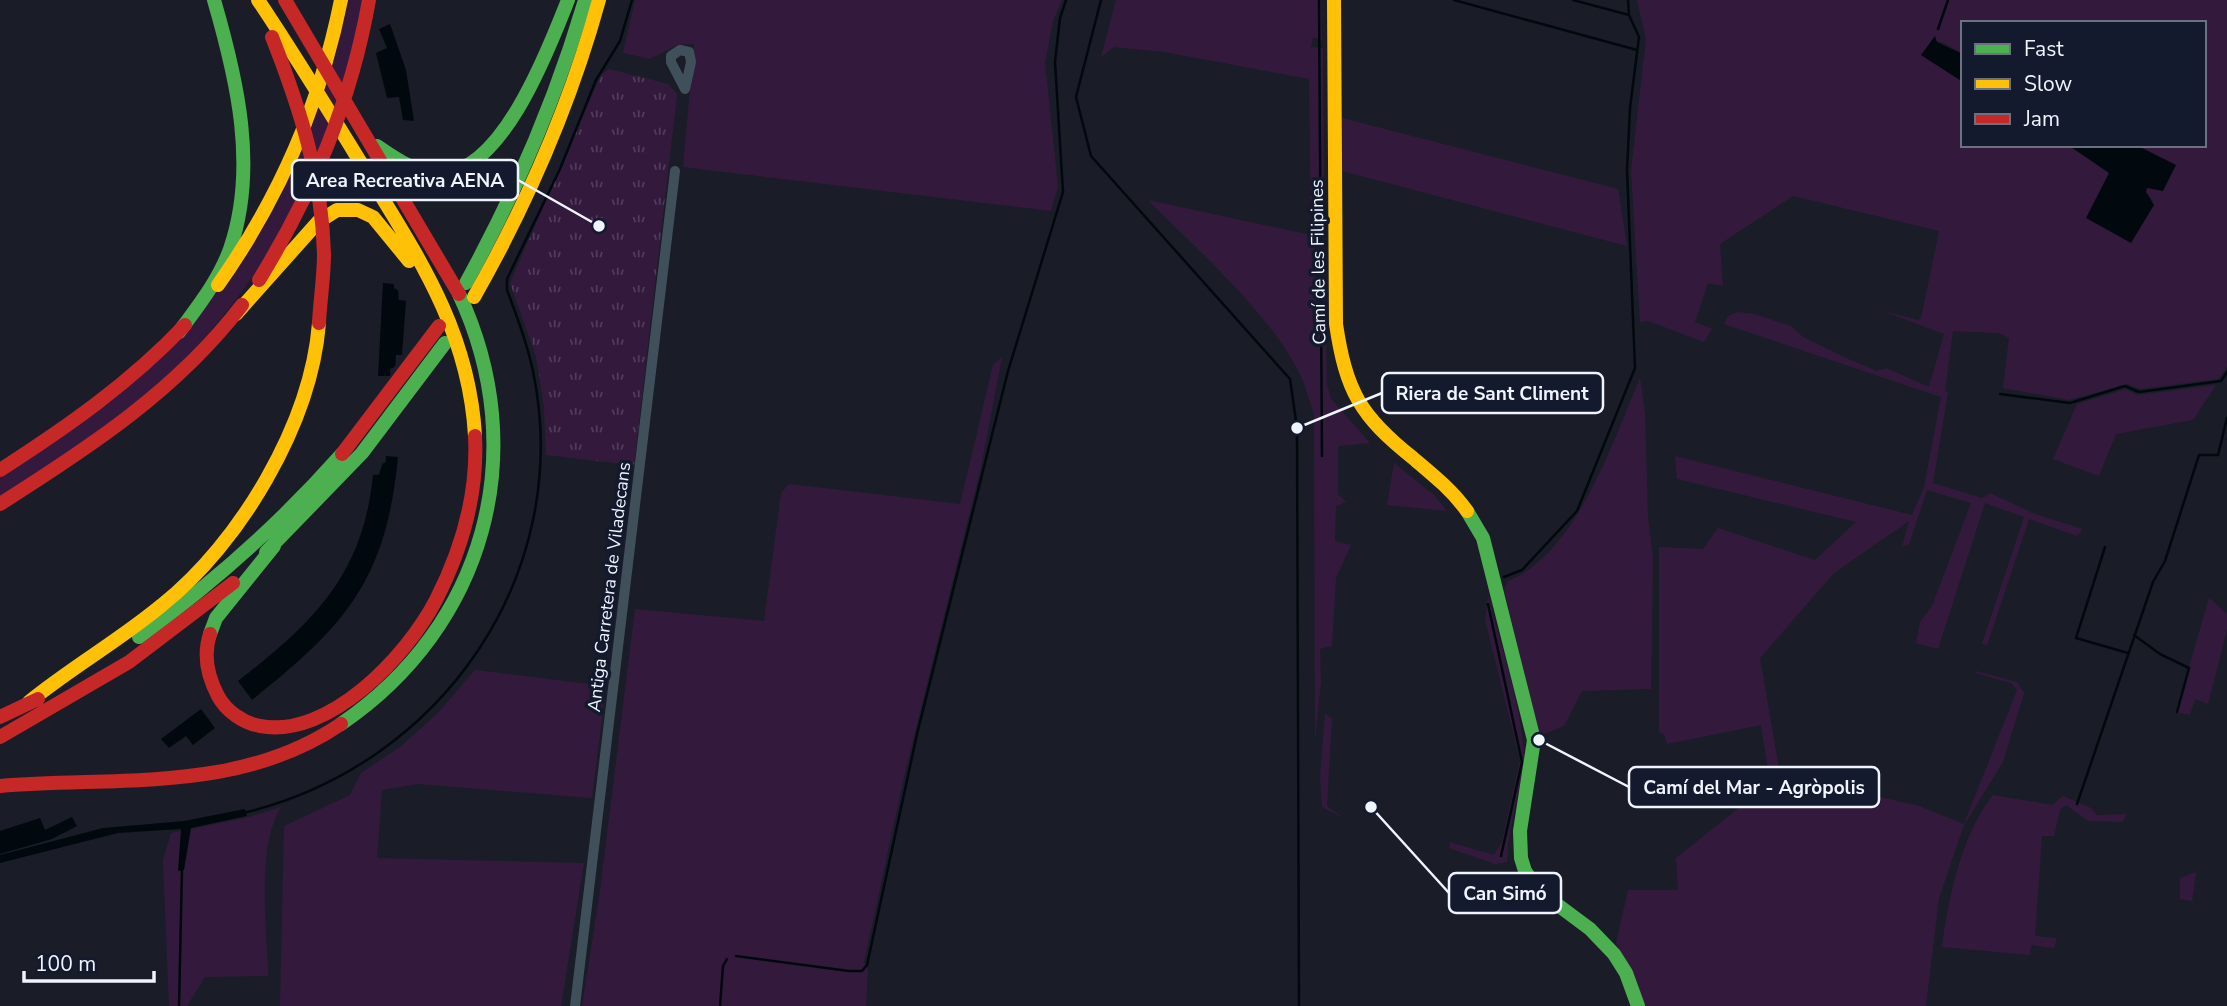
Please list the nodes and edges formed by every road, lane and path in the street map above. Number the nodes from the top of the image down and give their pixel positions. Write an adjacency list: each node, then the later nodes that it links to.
1 (214, 0): 18 (main road)
2 (252, 0): 23 (main road)
3 (258, 0): 13 (main road)
4 (285, 0): 11 (main road)
5 (341, 0): 18 (main road)
6 (369, 0): 16 (main road)
7 (568, 0): 11 (main road)
8 (585, 0): 14 (main road)
9 (600, 0): 15 (main road)
10 (1334, 0): 28 (main road, Camí de les Filipines)
11 (369, 139): 26 (main road)
12 (675, 171): 27 (street, Antiga Carretera de Viladecans)
13 (426, 280): 16 (main road); 19 (main road)
14 (466, 283)
15 (474, 297)
16 (236, 314): 21 (main road)
17 (439, 326): 23 (main road)
18 (179, 331): 20 (main road)
19 (451, 341): 22 (main road); 22 (main road)
20 (0, 470)
21 (0, 503)
22 (274, 546): 25 (main road)
23 (29, 702): 24 (main road)
24 (0, 717)
25 (0, 737)
26 (0, 786)
27 (575, 1006)
28 (1637, 1006)

